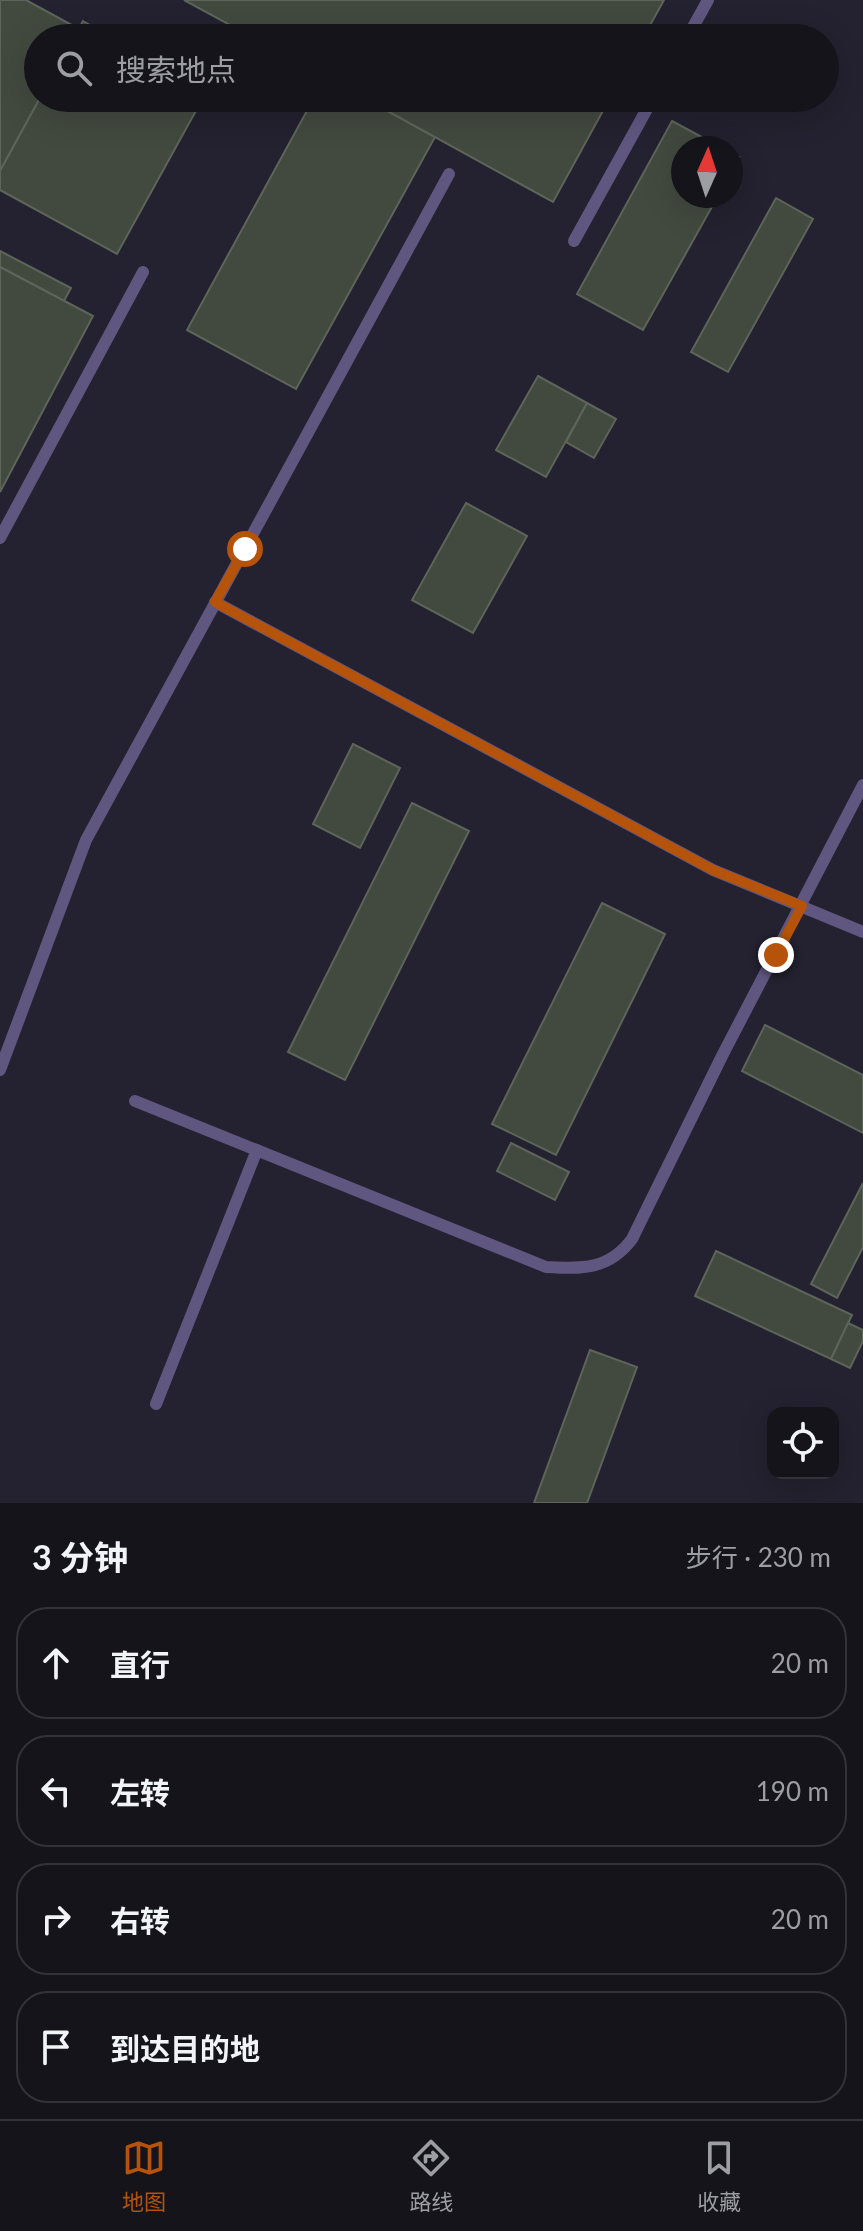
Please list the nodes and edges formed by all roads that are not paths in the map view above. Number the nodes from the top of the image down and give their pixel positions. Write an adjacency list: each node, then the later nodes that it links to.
1 (708, 0): 2 (lane)
2 (695, 24)
3 (645, 112): 5 (lane)
4 (449, 174): 8 (lane)
5 (574, 241)
6 (143, 272): 7 (lane)
7 (0, 538)
8 (215, 602): 10 (lane); 12 (lane)
9 (863, 785): 10 (lane)
10 (802, 906): 11 (lane); 14 (lane)
11 (863, 932)
12 (0, 1070)
13 (135, 1101): 14 (lane)
14 (257, 1150): 15 (lane)
15 (156, 1404)

